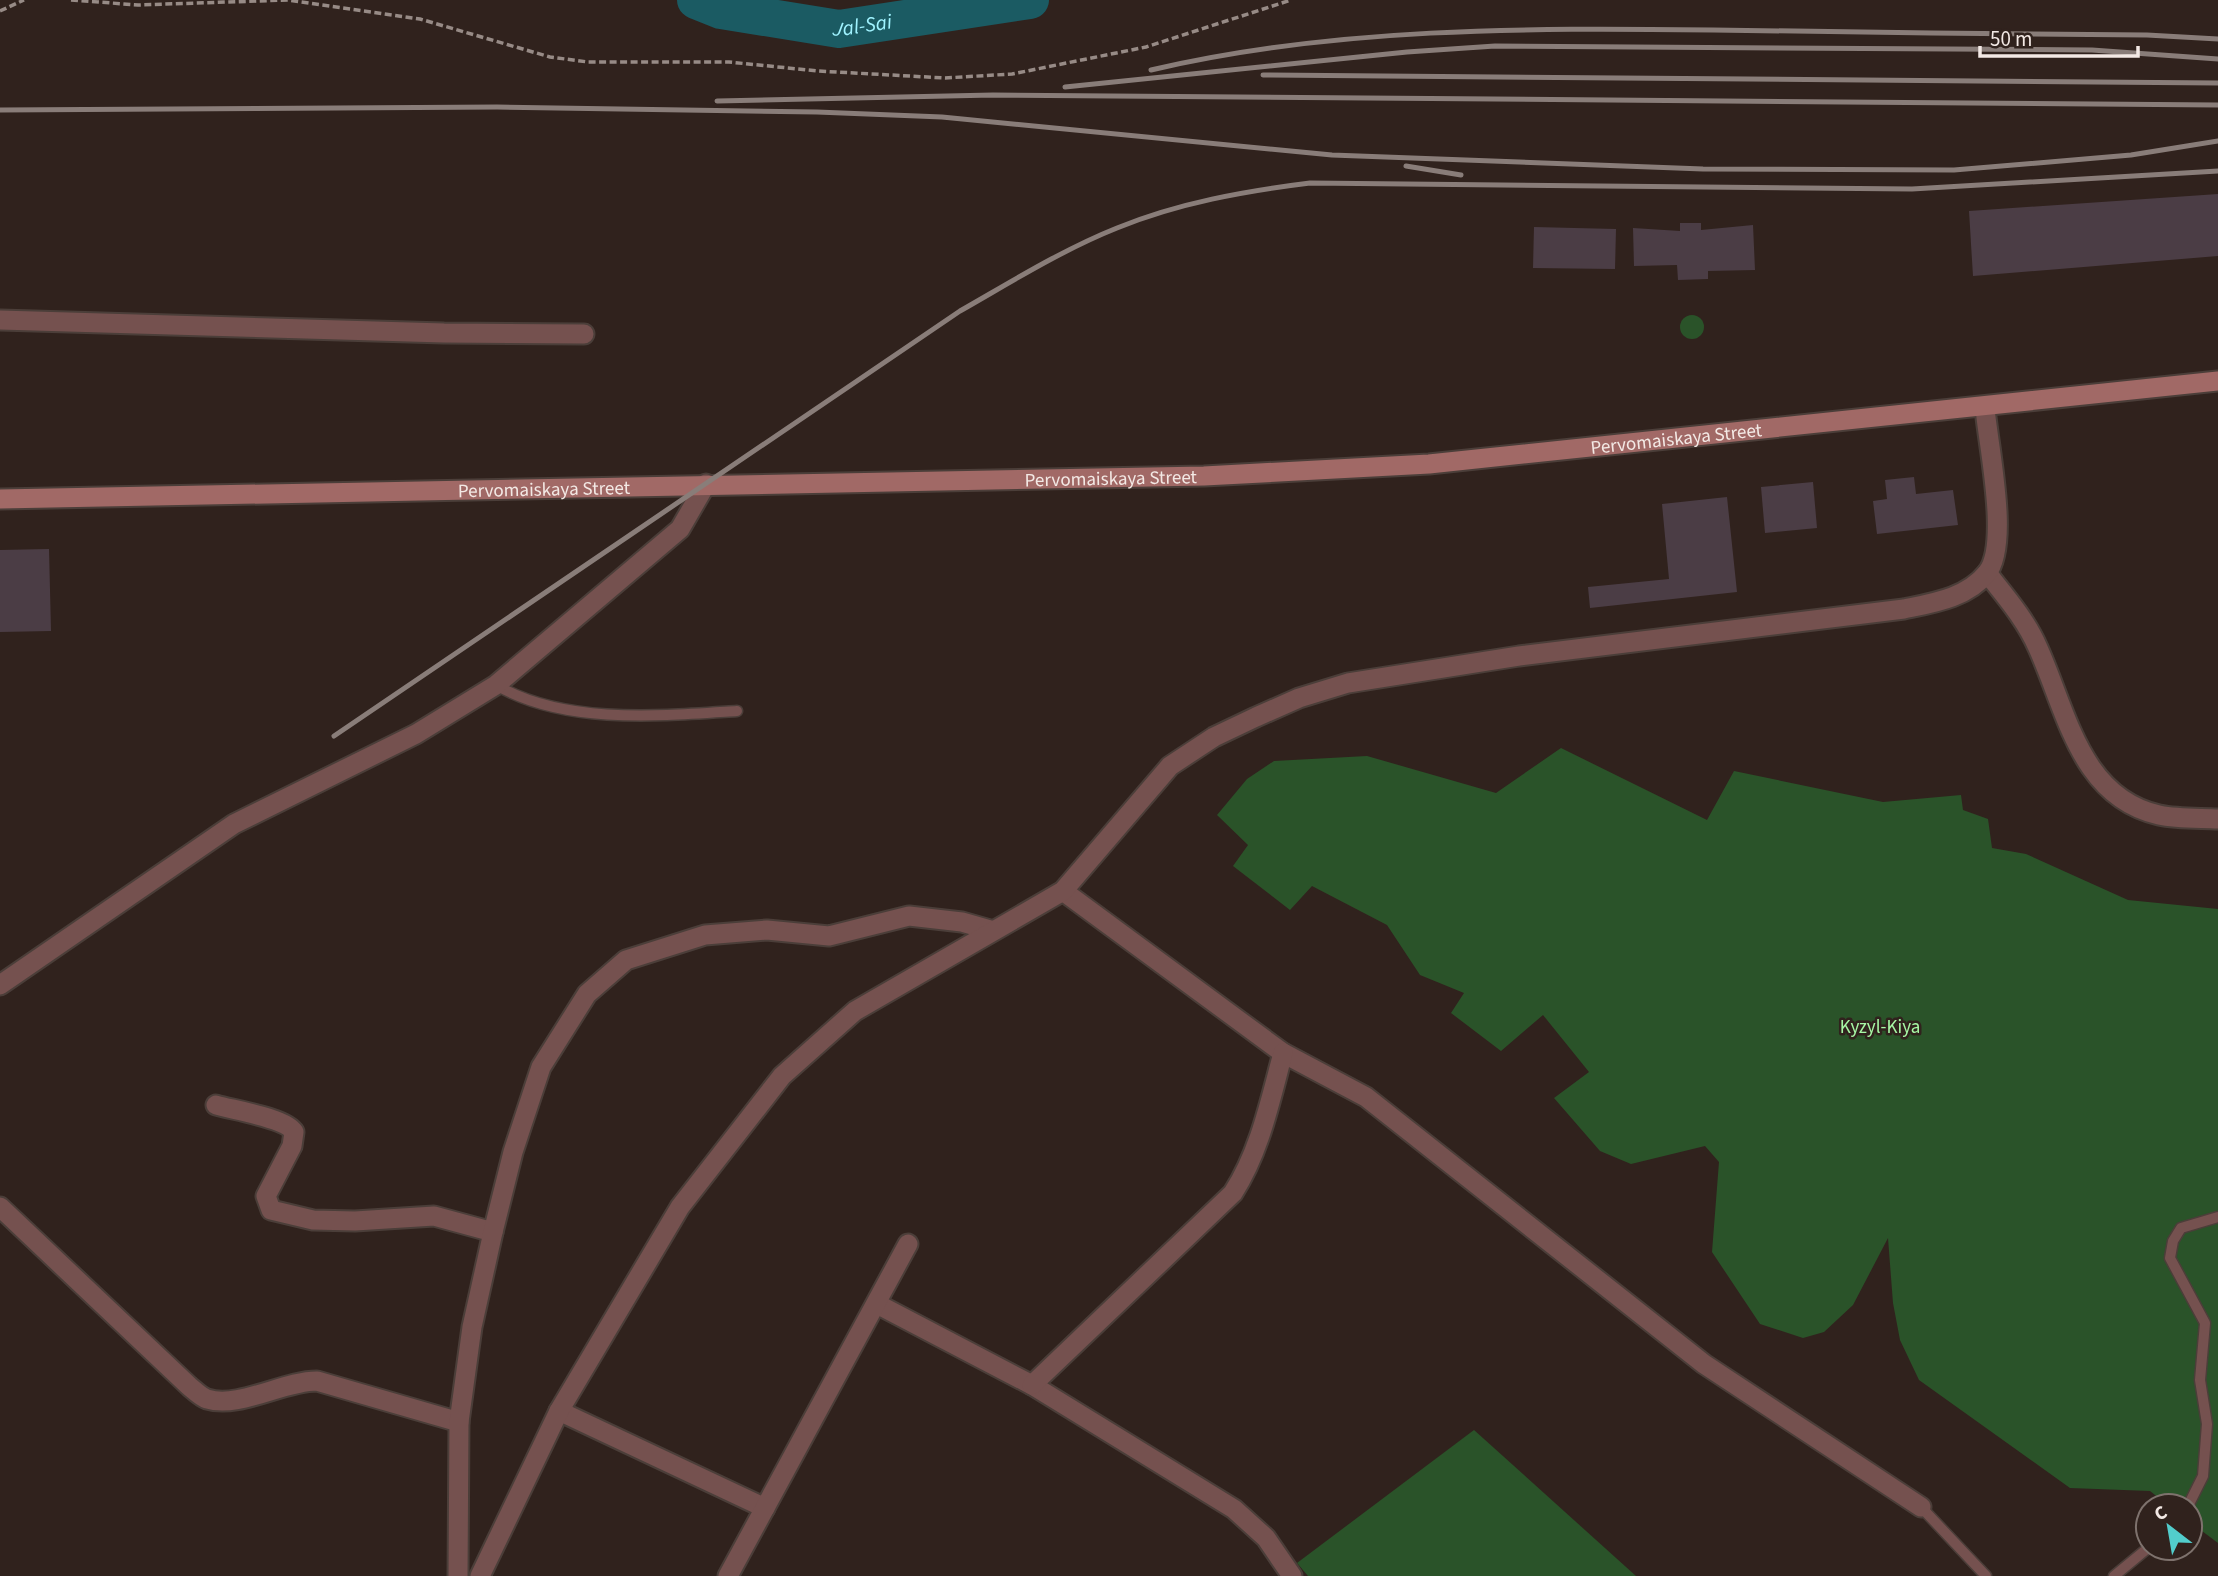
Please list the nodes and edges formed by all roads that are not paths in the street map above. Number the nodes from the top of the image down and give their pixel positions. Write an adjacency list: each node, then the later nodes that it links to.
1 (0, 320): 2 (street)
2 (584, 334)
3 (2218, 381): 4 (main road, Pervomaiskaya Street)
4 (1984, 408): 5 (main road, Pervomaiskaya Street); 7 (street)
5 (706, 484): 6 (main road, Pervomaiskaya Street); 8 (street)
6 (0, 499)
7 (1987, 573): 10 (street); 11 (street)
8 (496, 685): 9 (lane); 13 (street)
9 (737, 710)
10 (2218, 819)
11 (1063, 891): 12 (street); 14 (street)
12 (990, 930): 18 (street); 22 (street)
13 (0, 985)
14 (1283, 1054): 21 (street); 25 (street)
15 (216, 1105): 18 (street)
16 (0, 1207): 23 (street)
17 (2218, 1217): 24 (lane)
18 (493, 1232): 23 (street)
19 (908, 1244): 20 (street)
20 (877, 1304): 21 (street); 26 (street)
21 (1032, 1385): 31 (street)
22 (559, 1411): 26 (street); 29 (street)
23 (459, 1422): 28 (street)
24 (2195, 1492)
25 (1921, 1507): 32 (lane)
26 (765, 1508): 30 (street)
27 (2134, 1560): 33 (lane)
28 (460, 1575)
29 (480, 1576)
30 (729, 1576)
31 (1292, 1576)
32 (1986, 1576)
33 (2114, 1576)

